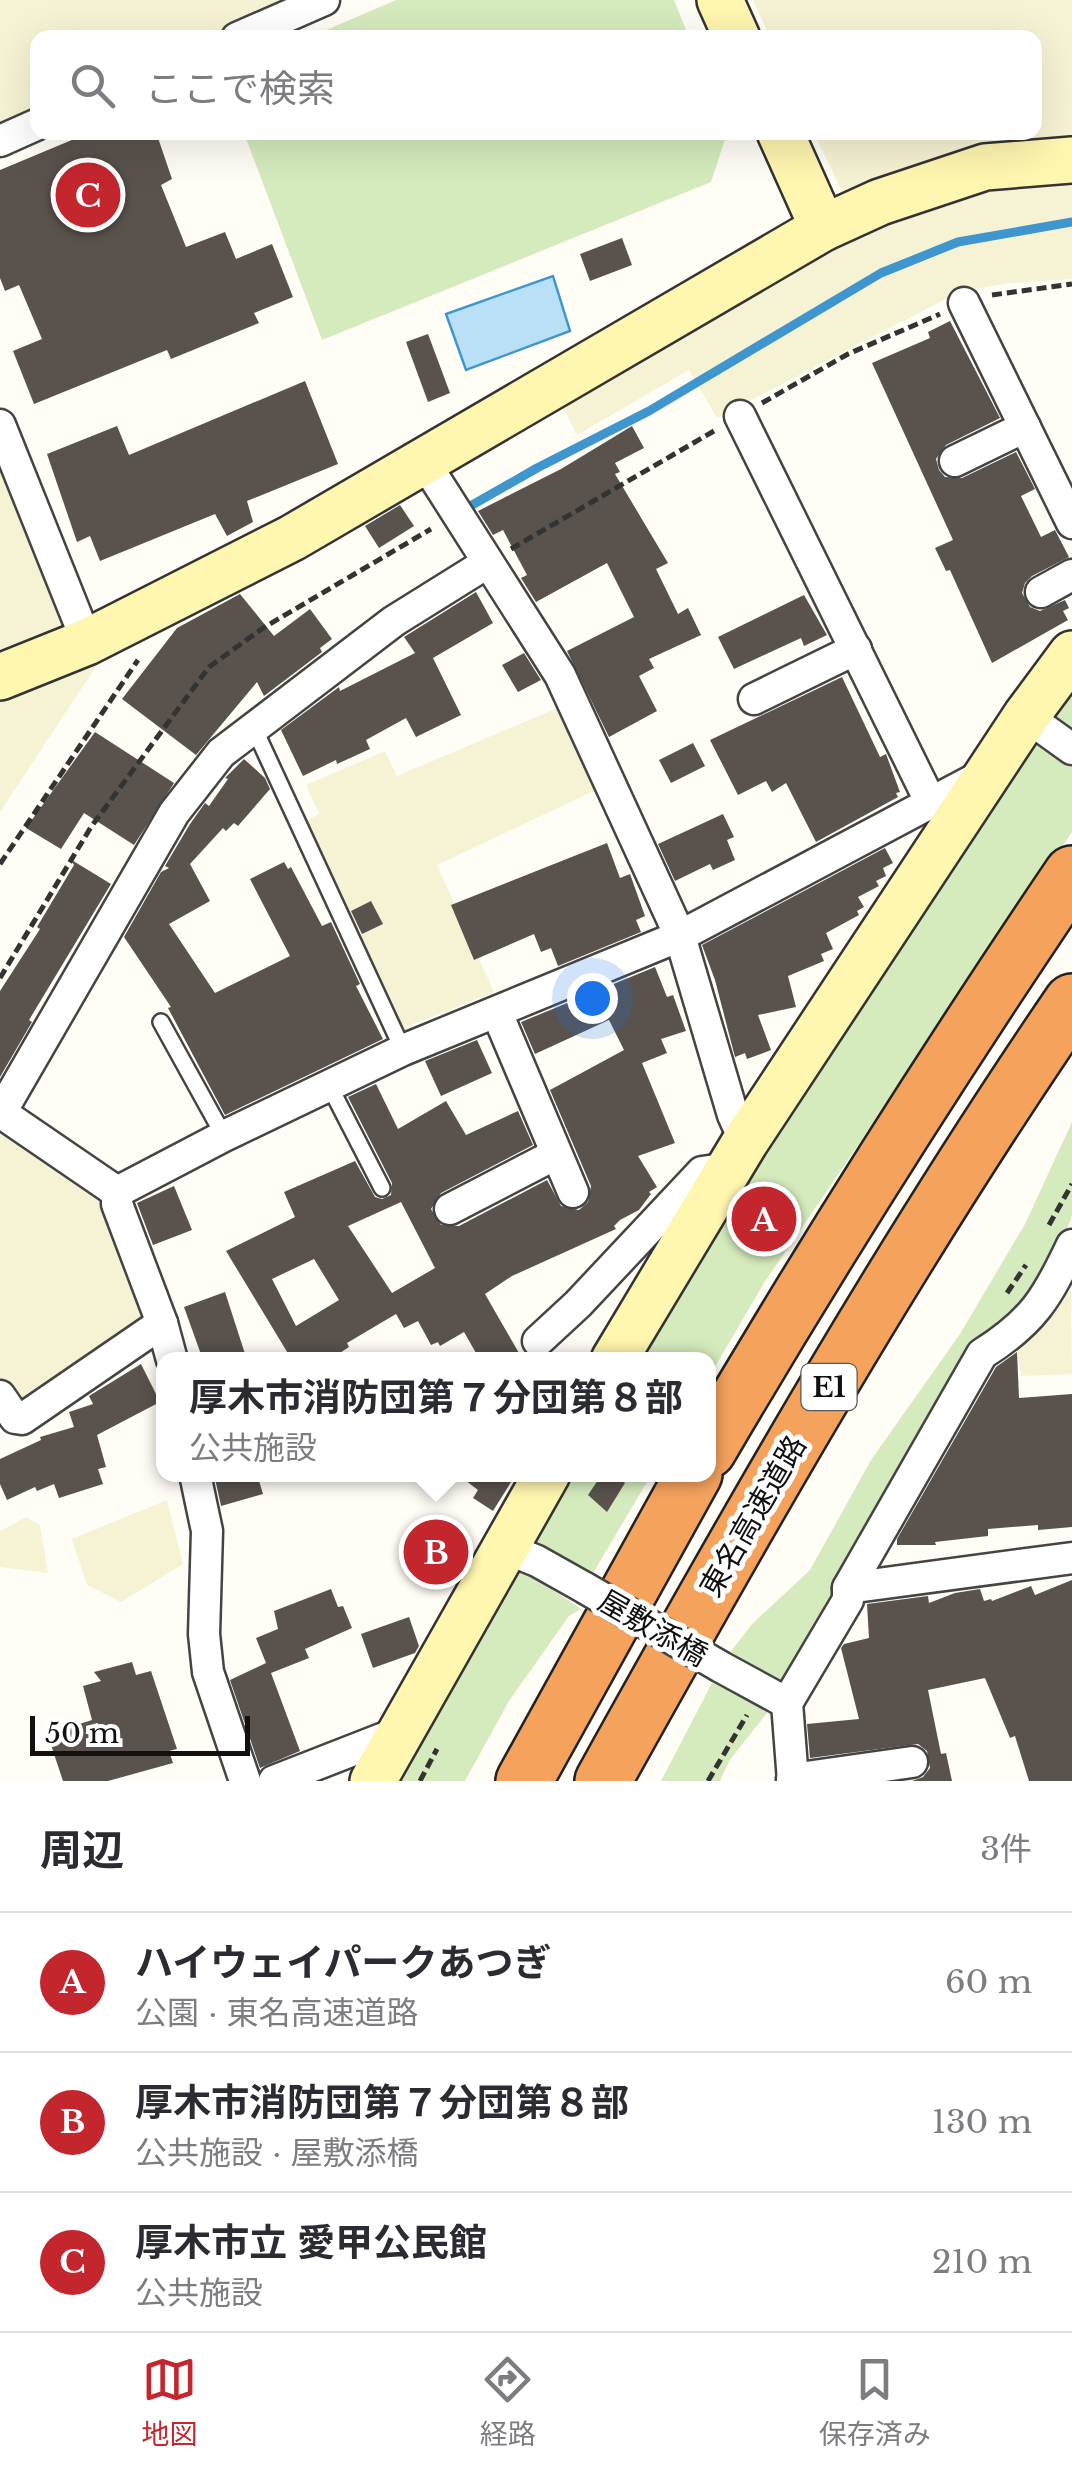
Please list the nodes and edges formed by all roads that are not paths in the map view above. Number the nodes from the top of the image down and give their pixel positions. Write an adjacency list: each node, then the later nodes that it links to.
1 (324, 0): 3 (street)
2 (720, 0): 4 (street)
3 (256, 30)
4 (733, 30)
5 (30, 127): 6 (street)
6 (0, 140)
7 (784, 140): 9 (street)
8 (1072, 160): 9 (street)
9 (823, 228): 15 (street)
10 (964, 303): 13 (street)
11 (740, 416): 21 (street)
12 (0, 424): 20 (street)
13 (1025, 427): 14 (street); 16 (street)
14 (954, 461)
15 (425, 463): 17 (street); 20 (street)
16 (1072, 523)
17 (487, 562): 26 (street); 31 (street)
18 (1072, 575): 19 (street)
19 (1040, 592)
20 (87, 642): 23 (street)
21 (856, 649): 24 (street); 29 (street)
22 (1072, 654): 25 (street)
23 (0, 677)
24 (767, 683)
25 (1026, 716): 27 (street); 28 (street)
26 (253, 726): 35 (lane); 37 (street)
27 (1072, 749)
28 (990, 772): 29 (street); 40 (street)
29 (931, 803): 31 (street)
30 (1072, 874): 51 (highway, E1)
31 (680, 936): 33 (street); 40 (street)
32 (1072, 1002): 66 (highway, 東名高速道路 / E1)
33 (496, 1013): 35 (street); 39 (street)
34 (161, 1022): 38 (lane)
35 (403, 1050): 36 (street)
36 (329, 1085): 38 (street); 41 (lane)
37 (0, 1113): 42 (street)
38 (224, 1136): 42 (street)
39 (556, 1154): 43 (street); 44 (street)
40 (737, 1155): 47 (street); 49 (street)
41 (382, 1188)
42 (117, 1192): 46 (street)
43 (574, 1192)
44 (460, 1195)
45 (1072, 1245): 57 (street)
46 (162, 1322): 48 (street); 50 (street)
47 (548, 1326)
48 (170, 1352)
49 (619, 1352)
50 (0, 1396)
51 (716, 1436)
52 (197, 1482): 62 (street)
53 (542, 1482): 55 (street)
54 (689, 1482): 65 (highway)
55 (504, 1548): 58 (street, 屋敷添橋, bridge); 59 (street)
56 (1072, 1558): 57 (street)
57 (848, 1588): 58 (street)
58 (788, 1703): 61 (street)
59 (402, 1731): 63 (street); 64 (street)
60 (912, 1762): 61 (street)
61 (793, 1780)
62 (245, 1781)
63 (274, 1781)
64 (372, 1781)
65 (524, 1781)
66 (603, 1781)

